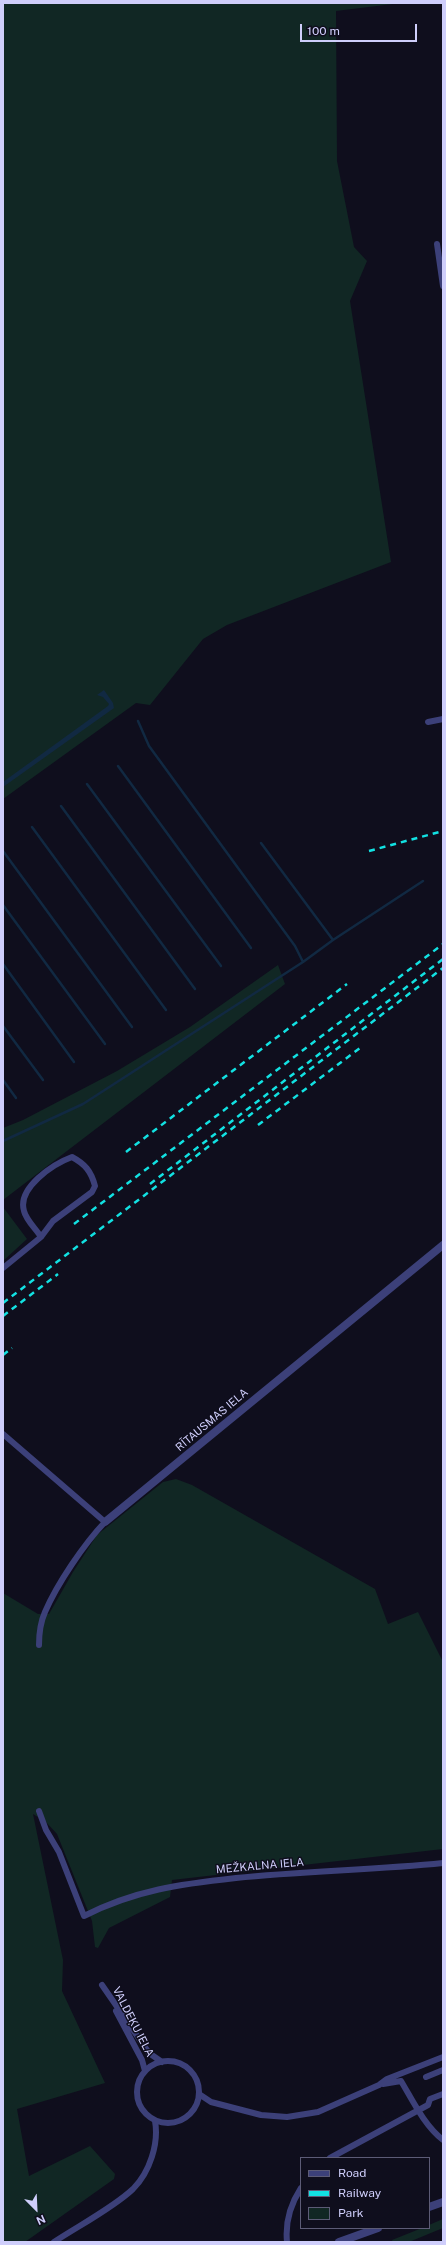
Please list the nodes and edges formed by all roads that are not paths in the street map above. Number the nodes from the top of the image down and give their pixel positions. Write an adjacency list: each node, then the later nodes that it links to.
1 (436, 244): 2 (street)
2 (443, 286)
3 (443, 719): 4 (street)
4 (428, 722)
5 (41, 1237): 5 (street); 7 (street)
6 (443, 1245): 9 (street, RĪTAUSMAS IELA)
7 (3, 1268)
8 (3, 1434): 9 (street)
9 (105, 1522): 10 (street, RĪTAUSMAS IELA)
10 (38, 1645)
11 (40, 1811): 12 (street, MEŽKALNA IELA)
12 (443, 1863)
13 (443, 2057): 18 (street)
14 (162, 2062): 15 (street, VALDEĶU IELA); 15 (street, VALDEĶU IELA); 19 (street, VALDEĶU IELA)
15 (145, 2070): 22 (street, VALDEĶU IELA)
16 (443, 2070): 17 (street)
17 (426, 2076)
18 (379, 2085): 19 (street); 21 (street)
19 (199, 2094): 22 (street)
20 (443, 2094): 21 (street)
21 (418, 2111): 23 (street); 24 (street)
22 (155, 2121): 29 (street)
23 (443, 2140)
24 (332, 2157)
25 (300, 2190): 30 (street)
26 (443, 2202): 27 (street)
27 (430, 2207)
28 (375, 2229): 31 (street)
29 (54, 2242)
30 (287, 2242)
31 (339, 2242)

